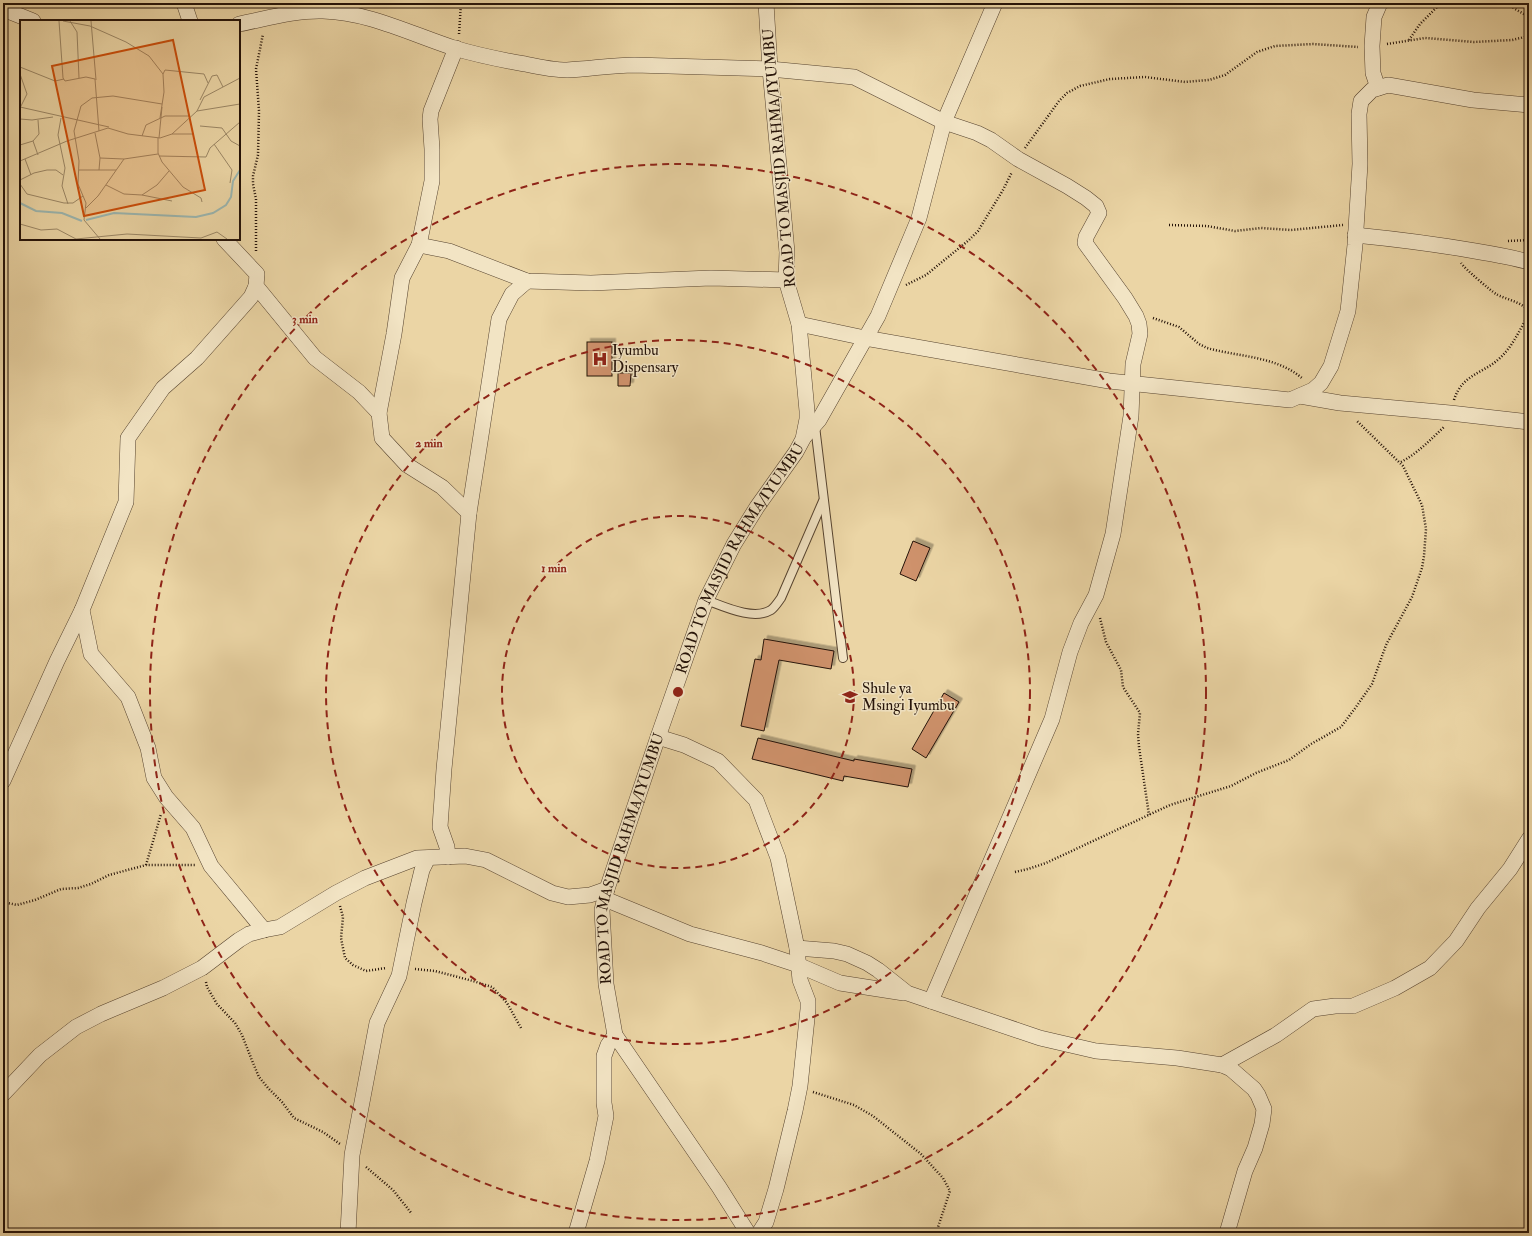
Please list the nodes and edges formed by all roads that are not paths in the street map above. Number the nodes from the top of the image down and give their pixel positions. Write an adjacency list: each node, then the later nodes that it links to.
1 (184, 3): 7 (street)
2 (766, 3): 10 (street, ROAD TO MASJID RAHMA/IYUMBU)
3 (994, 3): 13 (street)
4 (1380, 3): 11 (street)
5 (3, 8): 6 (street)
6 (31, 20)
7 (190, 20)
8 (240, 24): 9 (street)
9 (456, 48): 10 (street); 16 (street)
10 (770, 69): 13 (street); 19 (street, ROAD TO MASJID RAHMA/IYUMBU)
11 (1378, 88): 12 (street); 14 (street)
12 (1529, 105)
13 (944, 122): 22 (street); 23 (street)
14 (1355, 235): 17 (street); 24 (street)
15 (225, 240): 18 (street)
16 (419, 245): 20 (street); 25 (street)
17 (1529, 262)
18 (256, 280): 25 (street); 32 (street)
19 (786, 280): 20 (street); 21 (street, ROAD TO MASJID RAHMA/IYUMBU)
20 (527, 281): 30 (street)
21 (799, 324): 22 (street); 28 (street, ROAD TO MASJID RAHMA/IYUMBU)
22 (865, 338): 23 (street); 27 (street)
23 (1132, 384): 24 (street); 44 (street)
24 (1299, 396): 26 (street)
25 (379, 413): 30 (street)
26 (1529, 422)
27 (815, 426): 28 (street); 29 (lane)
28 (803, 439): 31 (street, ROAD TO MASJID RAHMA/IYUMBU)
29 (824, 500): 31 (lane); 33 (lane)
30 (469, 513): 37 (street)
31 (706, 600): 34 (street, ROAD TO MASJID RAHMA/IYUMBU)
32 (82, 610): 35 (street); 40 (street)
33 (843, 658)
34 (658, 737): 39 (street, ROAD TO MASJID RAHMA/IYUMBU); 41 (street)
35 (3, 781)
36 (1529, 839): 46 (street)
37 (448, 857): 38 (street); 39 (street)
38 (428, 858): 40 (street); 48 (street)
39 (606, 894): 42 (street); 45 (street, ROAD TO MASJID RAHMA/IYUMBU)
40 (264, 930): 47 (street)
41 (797, 948): 42 (street); 43 (street)
42 (798, 966): 43 (street); 51 (street)
43 (907, 993): 44 (street)
44 (931, 1001): 46 (street)
45 (615, 1035): 49 (street); 50 (street, ROAD TO MASJID RAHMA/IYUMBU)
46 (1222, 1065): 52 (street)
47 (3, 1094)
48 (348, 1233)
49 (576, 1233)
50 (748, 1233)
51 (759, 1233)
52 (1227, 1233)

